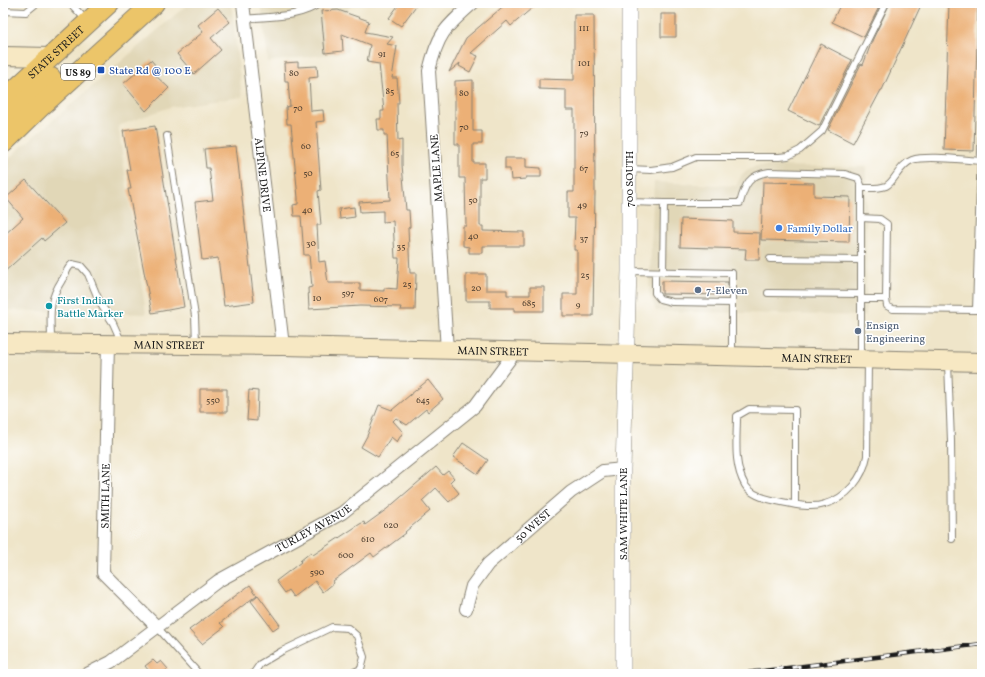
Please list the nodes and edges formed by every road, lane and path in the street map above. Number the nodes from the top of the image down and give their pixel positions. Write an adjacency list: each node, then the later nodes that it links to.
1 (37, 3): 11 (lane)
2 (70, 3): 13 (lane)
3 (109, 3): 13 (main road, STATE STREET)
4 (136, 3): 15 (main road)
5 (154, 3): 20 (main road, US 89)
6 (243, 3): 12 (street, ALPINE DRIVE)
7 (320, 3): 12 (lane)
8 (473, 3): 41 (street, MAPLE LANE)
9 (629, 3): 22 (street, 700 SOUTH)
10 (886, 3): 22 (lane)
11 (3, 11)
12 (245, 19): 40 (street, ALPINE DRIVE)
13 (88, 22): 15 (main road, STATE STREET)
14 (3, 56): 15 (main road)
15 (57, 62): 16 (main road, STATE STREET); 18 (main road)
16 (5, 91)
17 (982, 120): 21 (lane)
18 (3, 123)
19 (167, 136): 39 (lane)
20 (3, 143)
21 (981, 161): 23 (lane); 34 (lane)
22 (629, 169): 24 (street, 700 SOUTH)
23 (861, 188): 25 (lane); 26 (lane)
24 (629, 202): 25 (lane); 29 (street, 700 SOUTH)
25 (664, 203): 31 (lane)
26 (861, 218): 28 (lane); 34 (lane)
27 (770, 260): 28 (lane)
28 (861, 260): 33 (lane)
29 (629, 271): 30 (lane); 43 (street, 700 SOUTH)
30 (655, 272): 31 (lane); 35 (lane)
31 (663, 272): 35 (lane)
32 (768, 293): 33 (lane)
33 (861, 296): 34 (lane); 45 (lane)
34 (886, 299)
35 (732, 303): 44 (lane)
36 (3, 343): 37 (main road, MAIN STREET)
37 (51, 343): 38 (main road, MAIN STREET); 38 (lane)
38 (115, 343): 39 (main road, MAIN STREET); 52 (street, SMITH LANE)
39 (196, 345): 40 (main road, MAIN STREET)
40 (283, 346): 41 (main road, MAIN STREET)
41 (447, 350): 42 (main road, MAIN STREET)
42 (515, 352): 43 (main road, MAIN STREET); 52 (street, TURLEY AVENUE)
43 (627, 355): 44 (main road, MAIN STREET); 48 (street, SAM WHITE LANE)
44 (732, 356): 45 (main road, MAIN STREET)
45 (865, 359): 46 (main road, MAIN STREET); 49 (lane)
46 (948, 361): 47 (main road, MAIN STREET); 50 (lane)
47 (982, 362)
48 (624, 469): 51 (street, 50 WEST); 57 (street, SAM WHITE LANE)
49 (795, 504): 49 (lane)
50 (952, 539)
51 (466, 609)
52 (157, 626): 53 (street, TURLEY AVENUE); 54 (lane)
53 (87, 674)
54 (199, 674)
55 (253, 674): 56 (lane)
56 (350, 674)
57 (623, 674)

